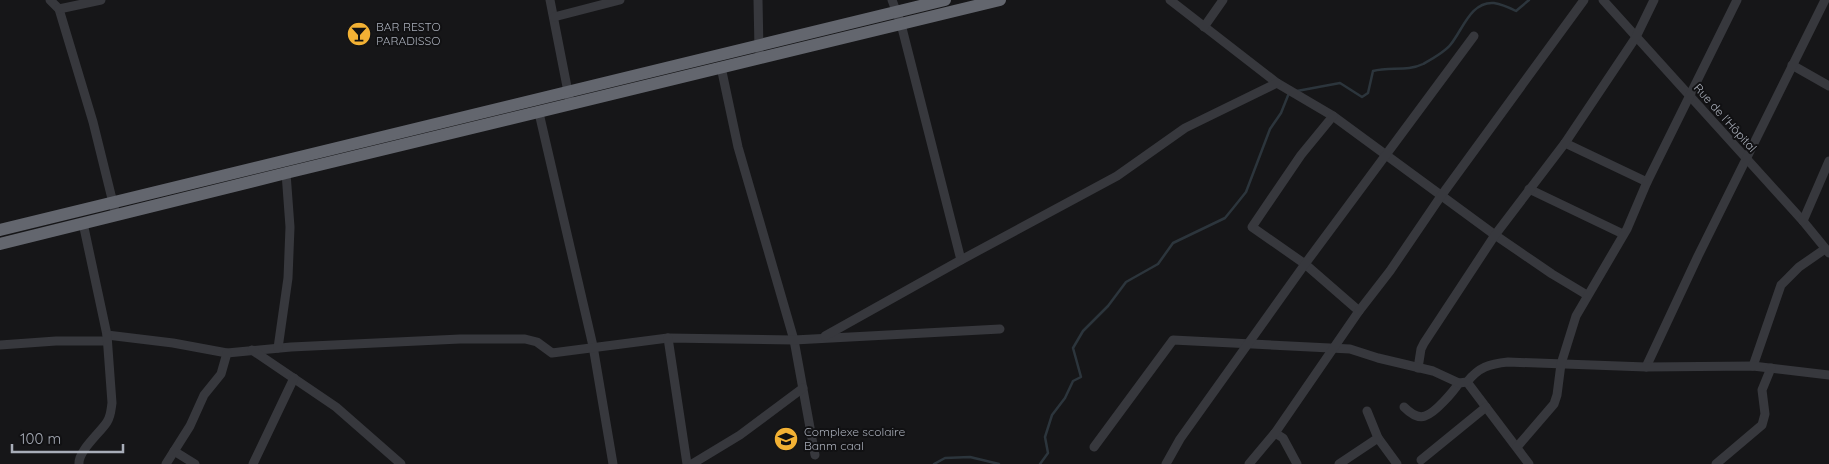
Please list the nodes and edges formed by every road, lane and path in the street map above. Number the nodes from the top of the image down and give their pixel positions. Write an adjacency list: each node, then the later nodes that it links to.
1 (50, 0): 15 (street)
2 (101, 0): 15 (street)
3 (550, 0): 17 (street)
4 (620, 0): 17 (street)
5 (758, 0): 21 (street)
6 (945, 0): 16 (highway)
7 (1000, 0): 16 (highway)
8 (1170, 0): 18 (street)
9 (1223, 0): 18 (street)
10 (1584, 0): 37 (street)
11 (1603, 0): 20 (street, Rue de l'Hôpital)
12 (1654, 0): 20 (street)
13 (1737, 0): 26 (street)
14 (1823, 3): 22 (street)
15 (59, 10): 38 (street)
16 (896, 12): 21 (highway); 46 (street)
17 (554, 17): 27 (street)
18 (1204, 26): 24 (street)
19 (1474, 36): 31 (street)
20 (1636, 37): 26 (street, Rue de l'Hôpital); 30 (street)
21 (759, 52): 23 (highway); 27 (highway)
22 (1792, 64): 25 (street); 32 (street)
23 (721, 67): 27 (highway); 54 (street)
24 (1277, 83): 29 (street); 46 (street)
25 (1829, 86)
26 (1690, 97): 32 (street, Rue de l'Hôpital); 35 (street)
27 (569, 98): 28 (highway); 38 (highway)
28 (539, 113): 34 (highway); 57 (street)
29 (1333, 116): 31 (street); 47 (street)
30 (1565, 143): 35 (street); 36 (street)
31 (1386, 156): 37 (street); 47 (street)
32 (1746, 160): 39 (street, Rue de l'Hôpital); 64 (street)
33 (1829, 161): 39 (street)
34 (286, 173): 38 (highway); 59 (street)
35 (1647, 182): 42 (street)
36 (1530, 190): 42 (street); 43 (street)
37 (1441, 196): 43 (street); 49 (street)
38 (114, 209): 40 (highway); 41 (highway)
39 (1803, 221): 45 (street, Rue de l'Hôpital)
40 (83, 223): 44 (highway); 52 (street)
41 (0, 230)
42 (1623, 234): 48 (street)
43 (1495, 236): 48 (street); 65 (street)
44 (0, 244)
45 (1827, 251): 63 (street)
46 (961, 260): 51 (street)
47 (1305, 264): 49 (street); 55 (street)
48 (1587, 295): 62 (street)
49 (1359, 311): 58 (street)
50 (1000, 329): 51 (street)
51 (822, 337): 54 (street)
52 (107, 338): 56 (street); 61 (street); 81 (street)
53 (668, 338): 54 (street); 57 (street); 87 (street)
54 (794, 340): 70 (street)
55 (1250, 343): 58 (street); 76 (street); 89 (street)
56 (0, 345)
57 (593, 346): 59 (street); 86 (street)
58 (1333, 347): 65 (street); 74 (street)
59 (278, 348): 60 (street)
60 (252, 350): 61 (street); 68 (street)
61 (226, 353): 78 (street)
62 (1561, 364): 64 (street); 69 (street); 77 (street)
63 (1753, 366): 64 (street); 66 (street)
64 (1646, 367)
65 (1418, 368): 69 (street)
66 (1772, 368): 67 (street); 95 (street)
67 (1829, 375)
68 (294, 378): 84 (street); 85 (street)
69 (1463, 383): 71 (street); 72 (street)
70 (803, 388): 79 (street); 88 (street)
71 (1404, 406)
72 (1486, 407): 77 (street); 80 (street)
73 (1367, 411): 75 (street)
74 (1275, 432): 90 (street); 91 (street)
75 (1378, 438): 92 (street); 93 (street)
76 (1094, 447)
77 (1518, 447): 94 (street)
78 (174, 451): 82 (street); 83 (street)
79 (815, 454)
80 (1421, 460)
81 (79, 464)
82 (166, 464)
83 (195, 464)
84 (254, 464)
85 (400, 464)
86 (613, 464)
87 (687, 464)
88 (692, 464)
89 (1166, 464)
90 (1249, 464)
91 (1297, 464)
92 (1339, 464)
93 (1397, 464)
94 (1529, 464)
95 (1716, 464)

